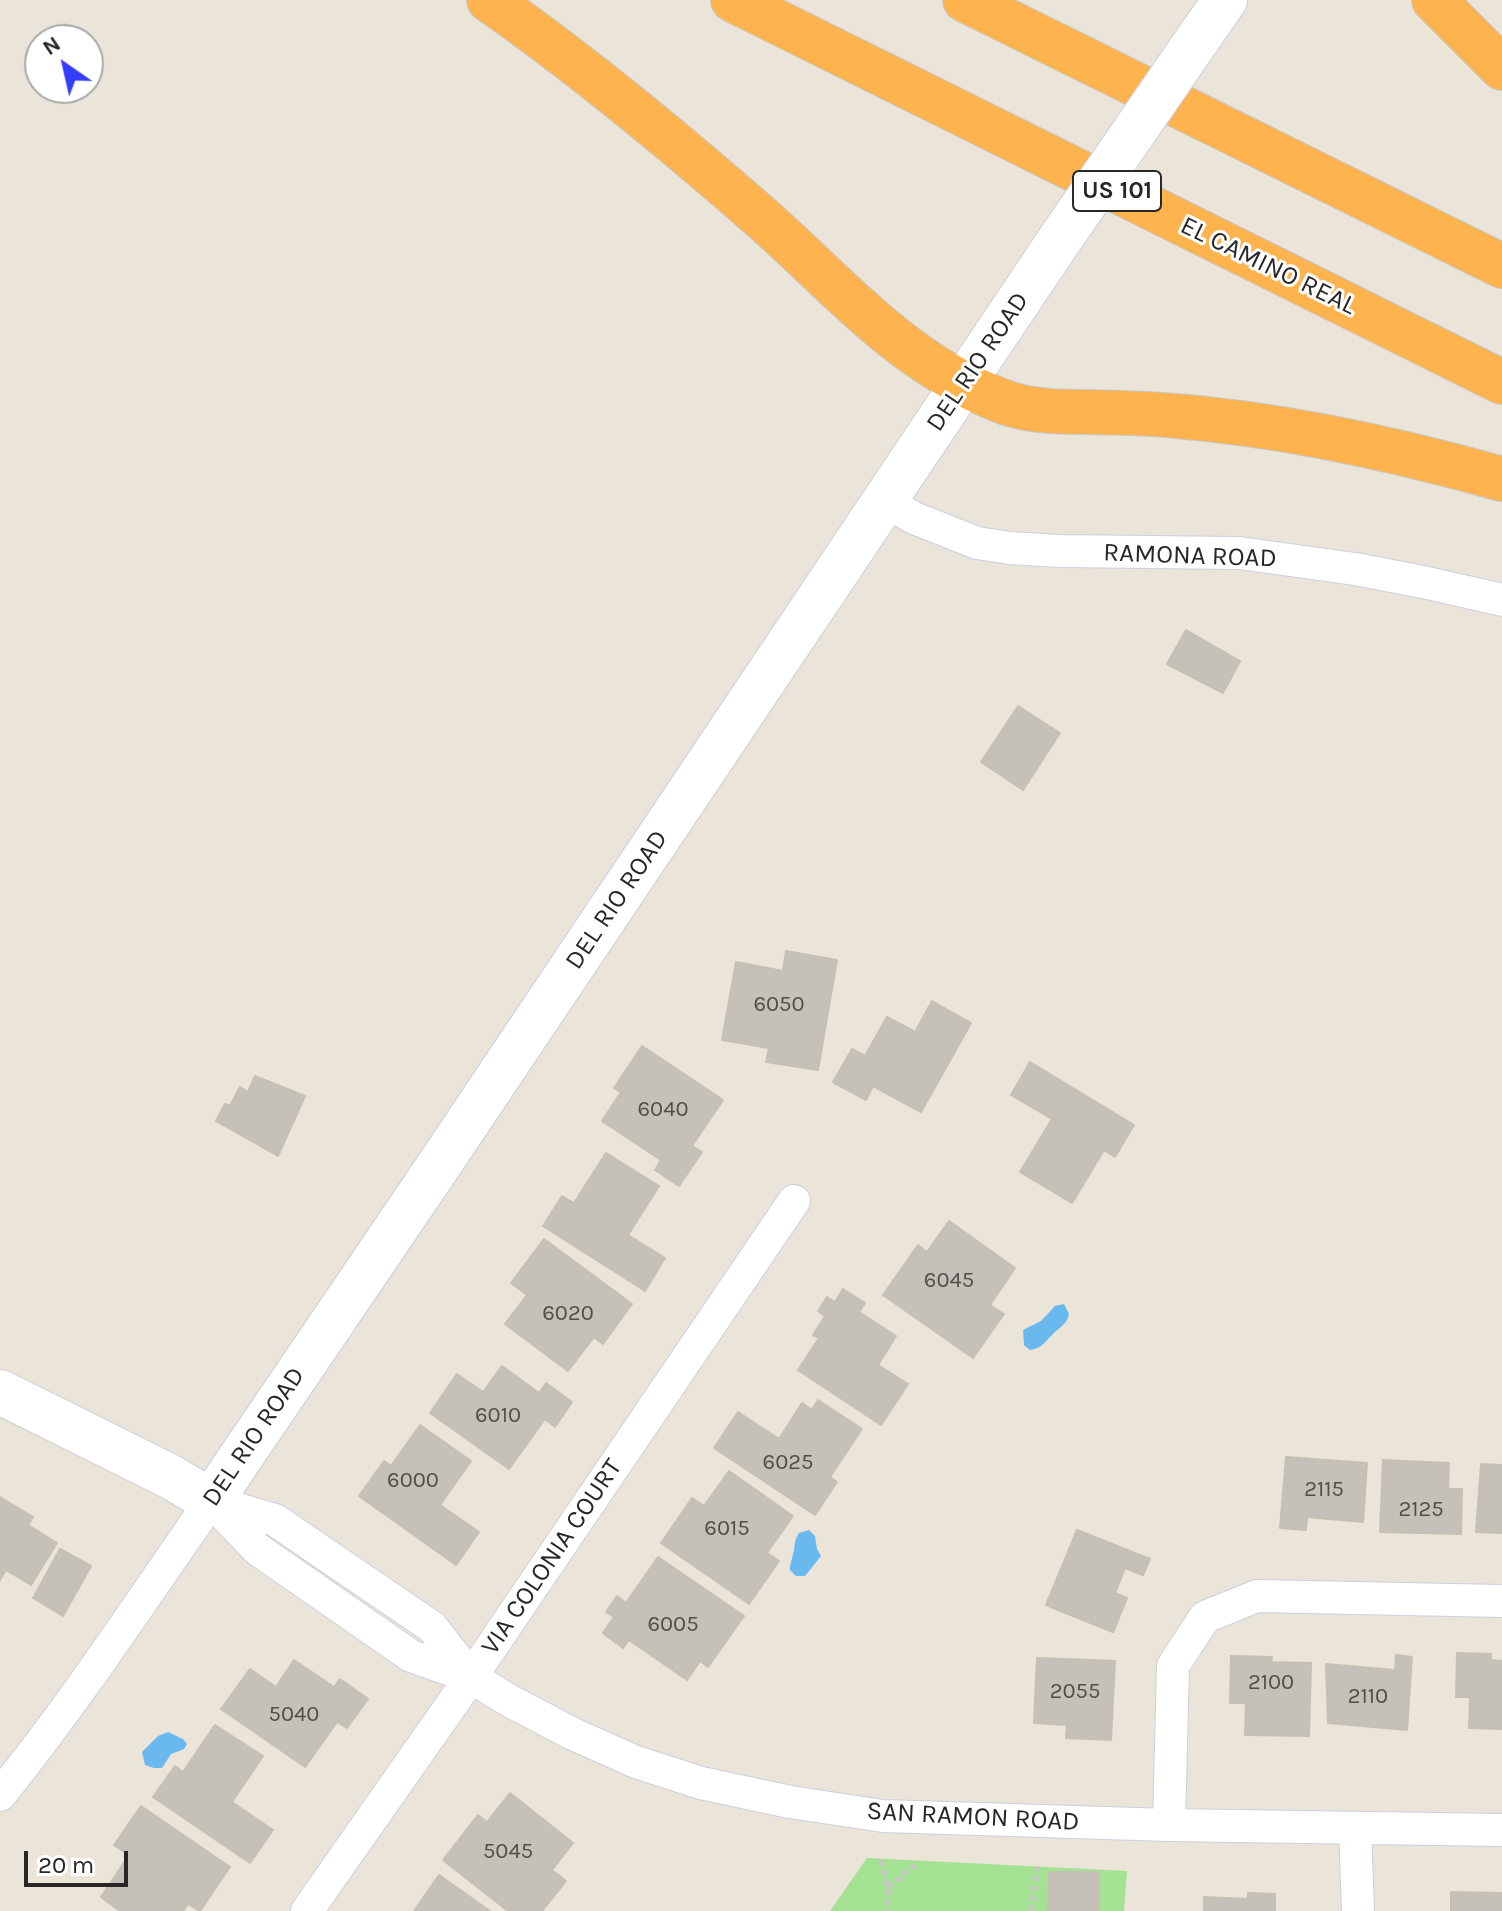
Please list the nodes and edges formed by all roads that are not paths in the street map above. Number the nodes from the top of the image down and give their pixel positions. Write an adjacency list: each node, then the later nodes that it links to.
1 (489, 0): 9 (highway)
2 (733, 0): 8 (highway, EL CAMINO REAL / US 101)
3 (965, 0): 7 (highway)
4 (1434, 0): 6 (highway)
5 (1213, 17): 9 (street, DEL RIO ROAD, bridge)
6 (1502, 68)
7 (1502, 266)
8 (1502, 382)
9 (962, 384): 10 (highway); 11 (street, DEL RIO ROAD)
10 (1502, 479)
11 (885, 501): 12 (street, RAMONA ROAD); 15 (street, DEL RIO ROAD)
12 (1502, 600)
13 (794, 1201): 17 (street, VIA COLONIA COURT)
14 (0, 1392): 15 (street, SAN RAMON ROAD)
15 (211, 1501): 17 (street, SAN RAMON ROAD); 18 (street, DEL RIO ROAD)
16 (1502, 1601): 19 (street)
17 (471, 1677): 19 (street, SAN RAMON ROAD); 22 (street, VIA COLONIA COURT)
18 (0, 1795)
19 (1169, 1825): 20 (street, SAN RAMON ROAD)
20 (1355, 1828): 21 (street, SAN RAMON ROAD); 23 (street)
21 (1502, 1830)
22 (307, 1911)
23 (1358, 1911)

